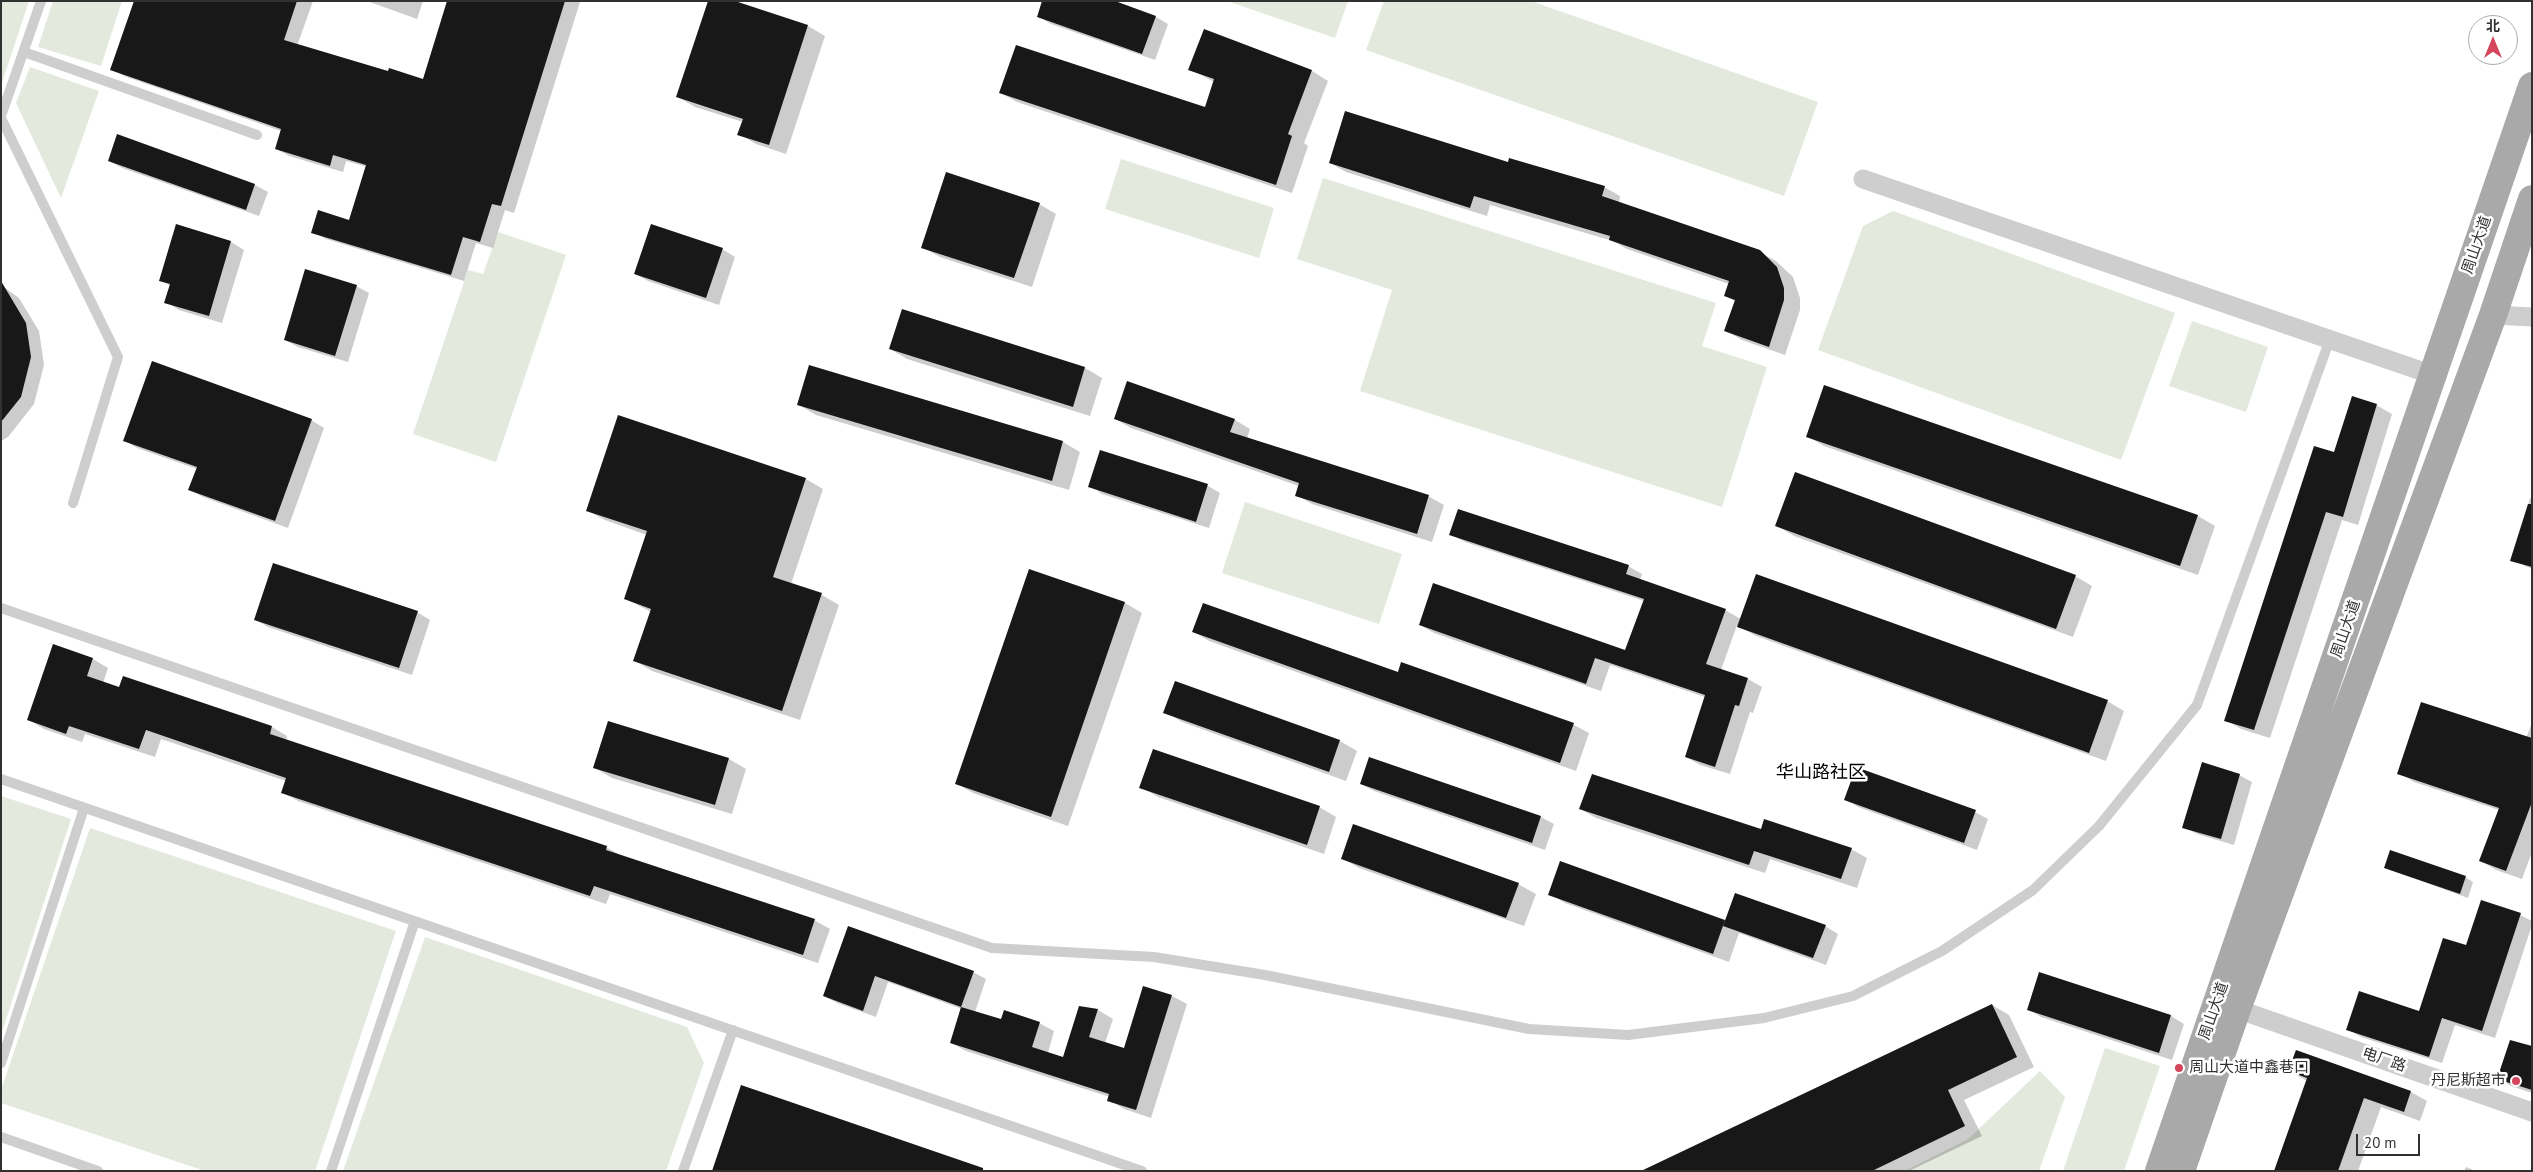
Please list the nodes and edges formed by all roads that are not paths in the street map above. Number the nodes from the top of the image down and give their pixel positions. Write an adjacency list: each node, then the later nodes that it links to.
1 (41, 1): 2 (lane)
2 (24, 52): 4 (lane); 5 (lane)
3 (2532, 86): 11 (main road, 周山大道)
4 (1, 117): 12 (lane)
5 (257, 135)
6 (1863, 179): 10 (street)
7 (2532, 198): 8 (main road, 周山大道)
8 (2493, 315): 9 (street); 17 (main road, 周山大道)
9 (2532, 317)
10 (2330, 339): 11 (street); 13 (lane)
11 (2434, 375): 26 (main road, 周山大道)
12 (73, 503)
13 (1, 608)
14 (1, 780): 15 (lane)
15 (84, 808): 16 (lane); 19 (lane)
16 (415, 921): 18 (lane); 23 (lane)
17 (2237, 1009): 20 (street, 电厂路); 27 (main road, 周山大道)
18 (732, 1030): 24 (lane); 25 (lane)
19 (1, 1063)
20 (2532, 1112)
21 (1, 1137): 22 (lane)
22 (98, 1171)
23 (331, 1171)
24 (683, 1171)
25 (1142, 1171)
26 (2159, 1171)
27 (2181, 1171)

